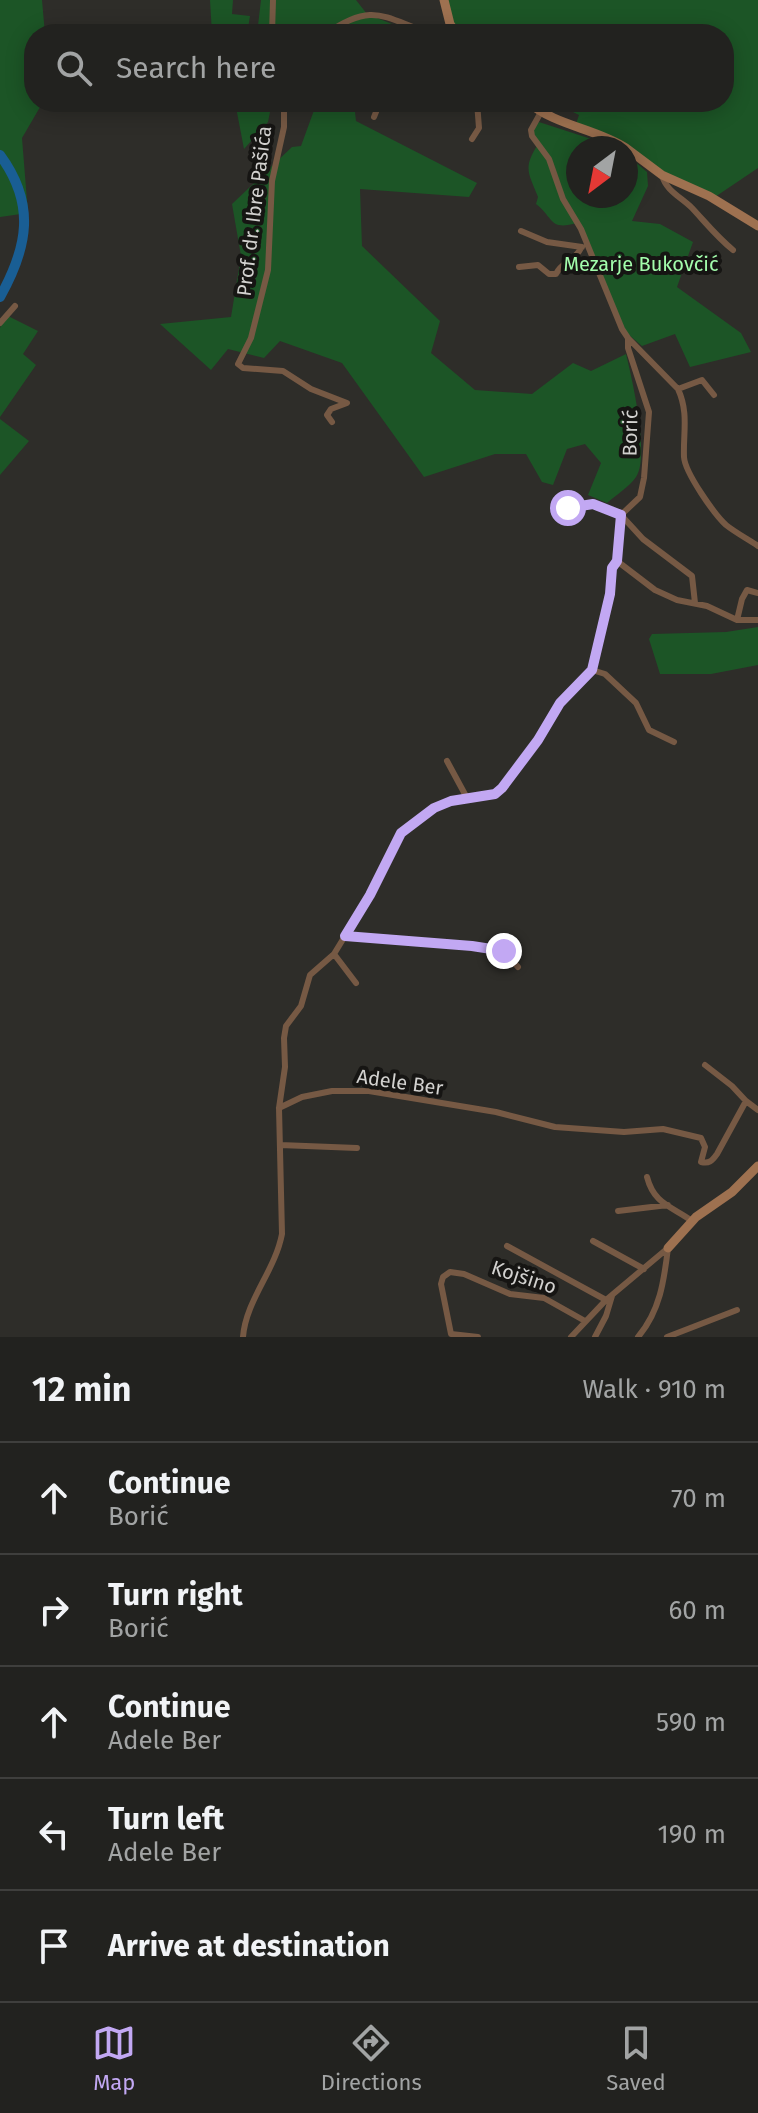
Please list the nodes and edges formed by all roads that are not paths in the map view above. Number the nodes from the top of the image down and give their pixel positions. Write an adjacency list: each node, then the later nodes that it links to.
1 (273, 0): 3 (street)
2 (444, 0): 6 (street)
3 (272, 24)
4 (337, 24): 5 (street)
5 (409, 24)
6 (450, 24)
7 (285, 112): 27 (street, Prof. dr. Ibre Pašića)
8 (376, 112): 11 (street)
9 (478, 112): 13 (street)
10 (541, 112): 12 (street); 18 (street)
11 (374, 117)
12 (602, 136)
13 (472, 139)
14 (638, 157): 15 (street)
15 (662, 175): 16 (street); 20 (street)
16 (758, 226)
17 (521, 231): 19 (street)
18 (587, 241): 19 (street); 24 (street)
19 (581, 248): 21 (street)
20 (733, 250)
21 (519, 267)
22 (15, 306): 23 (street)
23 (0, 323)
24 (628, 338): 25 (street); 29 (street, Borić)
25 (678, 389): 26 (street); 30 (street)
26 (714, 395)
27 (332, 422)
28 (568, 508): 29 (street)
29 (621, 515): 31 (street, Borić); 33 (street)
30 (758, 546)
31 (617, 561): 33 (street); 36 (street)
32 (758, 593): 34 (street)
33 (695, 603): 34 (street)
34 (737, 620): 35 (street)
35 (758, 620)
36 (592, 670): 37 (street); 39 (street)
37 (674, 742)
38 (447, 761): 39 (street)
39 (467, 798): 40 (street)
40 (345, 936): 41 (street); 42 (street)
41 (334, 954): 43 (street); 46 (street)
42 (518, 967)
43 (356, 983)
44 (705, 1065): 45 (street)
45 (746, 1101): 46 (street, Adele Ber); 47 (street)
46 (279, 1108): 48 (street)
47 (758, 1110)
48 (280, 1145): 49 (street); 63 (street)
49 (357, 1148)
50 (758, 1166): 54 (street)
51 (647, 1177): 52 (street)
52 (668, 1205): 53 (street); 54 (street)
53 (618, 1211)
54 (692, 1221): 57 (street)
55 (593, 1241): 58 (street)
56 (507, 1246): 59 (street, Kojšino)
57 (668, 1248): 58 (street); 66 (street)
58 (644, 1269): 59 (street)
59 (609, 1298): 61 (street); 62 (street)
60 (737, 1310): 67 (street)
61 (585, 1321): 64 (street, Kojšino); 65 (street)
62 (595, 1336)
63 (243, 1337)
64 (478, 1337)
65 (571, 1337)
66 (638, 1337)
67 (667, 1337)

